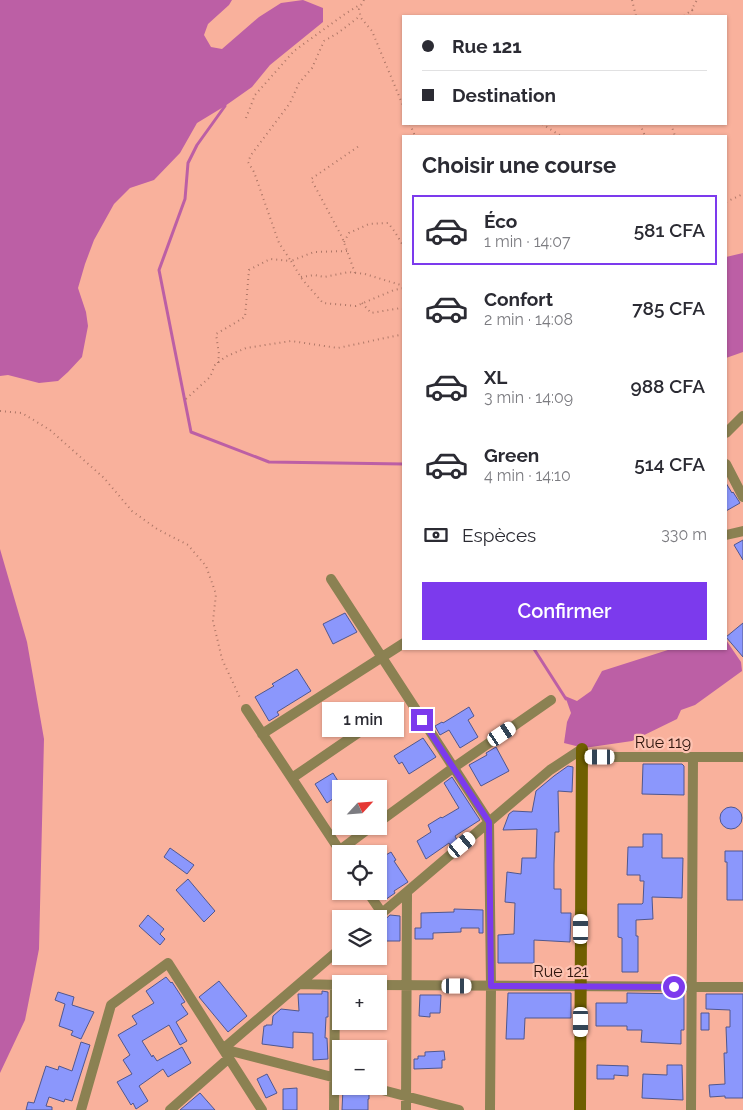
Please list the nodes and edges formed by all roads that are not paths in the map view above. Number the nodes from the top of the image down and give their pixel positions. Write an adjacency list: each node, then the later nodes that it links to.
1 (743, 416): 2 (street)
2 (727, 432)
3 (727, 466): 4 (street)
4 (743, 497)
5 (743, 531): 6 (street)
6 (727, 536)
7 (330, 580): 9 (street)
8 (402, 644): 9 (street)
9 (382, 658): 13 (street); 17 (street)
10 (551, 700): 17 (street)
11 (246, 709): 13 (street)
12 (371, 724): 18 (street)
13 (262, 734): 18 (street)
14 (582, 753): 15 (street, Rue 119); 20 (street); 32 (street)
15 (693, 757): 16 (street, Rue 119); 33 (street)
16 (743, 757)
17 (453, 768): 19 (street); 20 (street)
18 (292, 778): 22 (street)
19 (388, 815)
20 (489, 822): 24 (street); 31 (street)
21 (361, 835): 23 (street)
22 (336, 845)
23 (349, 845)
24 (407, 892): 25 (street); 30 (street)
25 (386, 910)
26 (332, 956): 27 (street)
27 (299, 984): 28 (street); 35 (street)
28 (332, 985)
29 (387, 985): 30 (street, Rue 121)
30 (407, 986): 31 (street, Rue 121); 40 (street)
31 (491, 986): 32 (street, Rue 121); 47 (street)
32 (581, 986): 33 (street, Rue 121); 48 (street)
33 (692, 987): 34 (street, Rue 121); 49 (street)
34 (743, 987)
35 (223, 1049): 36 (street); 37 (street); 41 (street)
36 (229, 1058): 42 (street); 43 (street)
37 (332, 1077)
38 (387, 1091): 40 (street)
39 (336, 1095): 44 (street)
40 (406, 1096): 45 (street); 46 (street)
41 (81, 1110)
42 (170, 1110)
43 (262, 1110)
44 (334, 1110)
45 (406, 1110)
46 (459, 1110)
47 (490, 1110)
48 (580, 1110)
49 (692, 1110)

